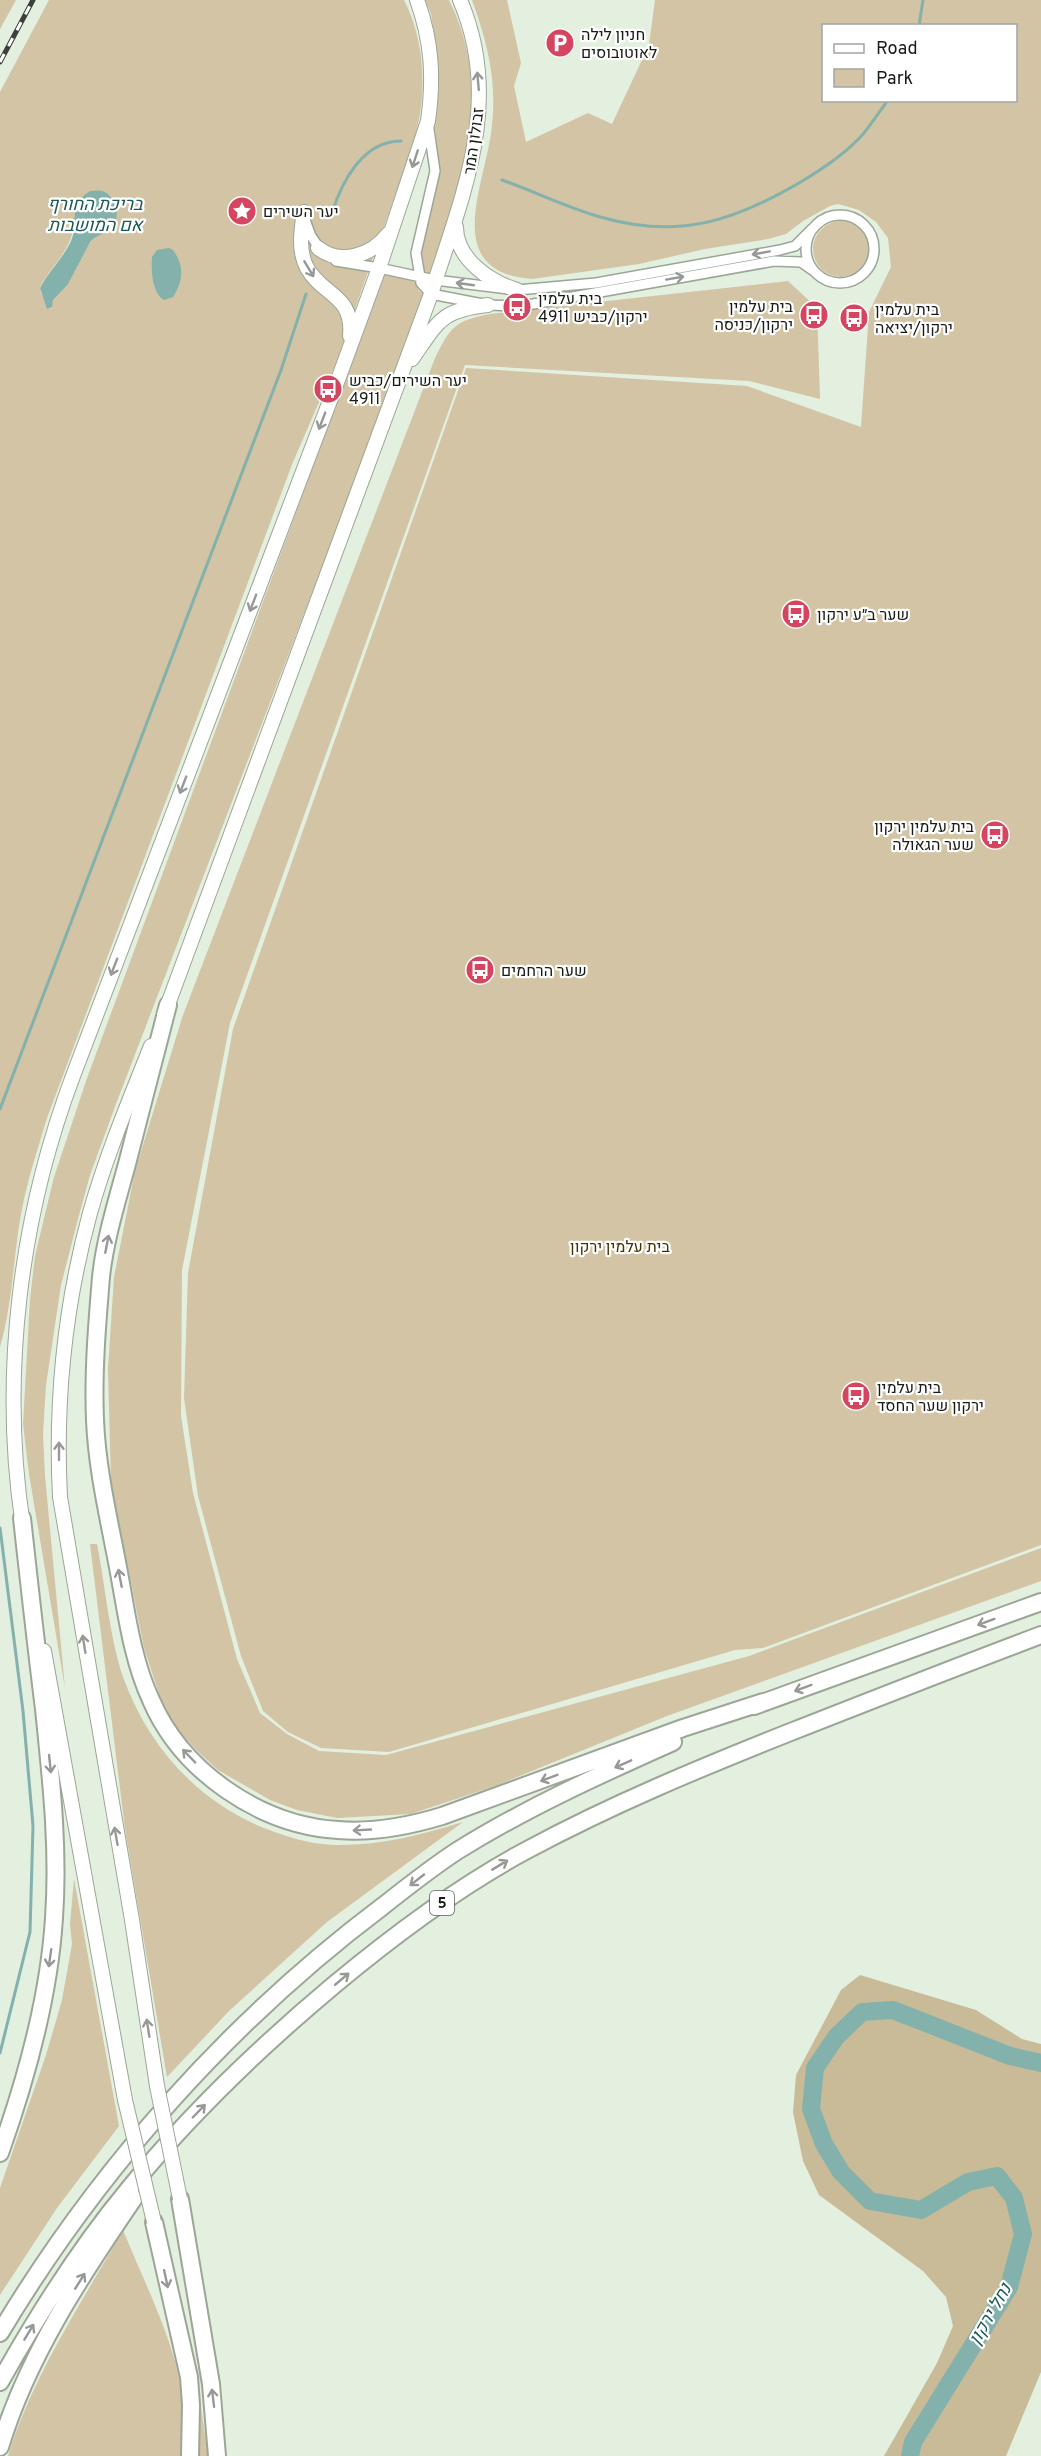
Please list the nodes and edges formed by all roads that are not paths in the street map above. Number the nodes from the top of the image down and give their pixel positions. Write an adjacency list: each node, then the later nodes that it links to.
1 (417, 0): 3 (main road)
2 (460, 0): 6 (main road, זבולון המר, one-way to 2)
3 (428, 121): 5 (main road, one-way to 5); 11 (street)
4 (304, 212): 8 (street); 16 (main road, one-way to 16)
5 (396, 219): 8 (main road); 9 (main road)
6 (456, 223): 12 (main road, זבולון המר); 13 (main road)
7 (812, 229): 10 (street); 10 (street); 13 (street, one-way to 13)
8 (318, 248): 9 (street)
9 (379, 268): 11 (street); 16 (main road)
10 (814, 271): 15 (street, one-way to 10)
11 (419, 277): 12 (street); 14 (street)
12 (435, 280): 13 (street, one-way to 12); 14 (main road, זבולון המר)
13 (517, 290)
14 (431, 294): 15 (street); 17 (main road, זבולון המר)
15 (488, 306): 17 (main road)
16 (347, 356): 19 (main road, one-way to 19)
17 (397, 384): 18 (main road)
18 (168, 1005): 22 (highway, one-way to 18); 25 (main road, one-way to 18, bridge)
19 (22, 1518): 24 (highway, one-way to 24); 26 (main road, bridge)
20 (1041, 1602): 22 (highway, 5, one-way to 22)
21 (1041, 1635): 23 (highway, 5, one-way to 21)
22 (763, 1702): 27 (highway, 5, one-way to 27)
23 (179, 2132): 28 (highway, 5, one-way to 23); 29 (highway, one-way to 23)
24 (0, 2153)
25 (180, 2199): 31 (highway, one-way to 25)
26 (154, 2222): 30 (highway, one-way to 30)
27 (0, 2333)
28 (0, 2382)
29 (0, 2447)
30 (190, 2456)
31 (217, 2456)

